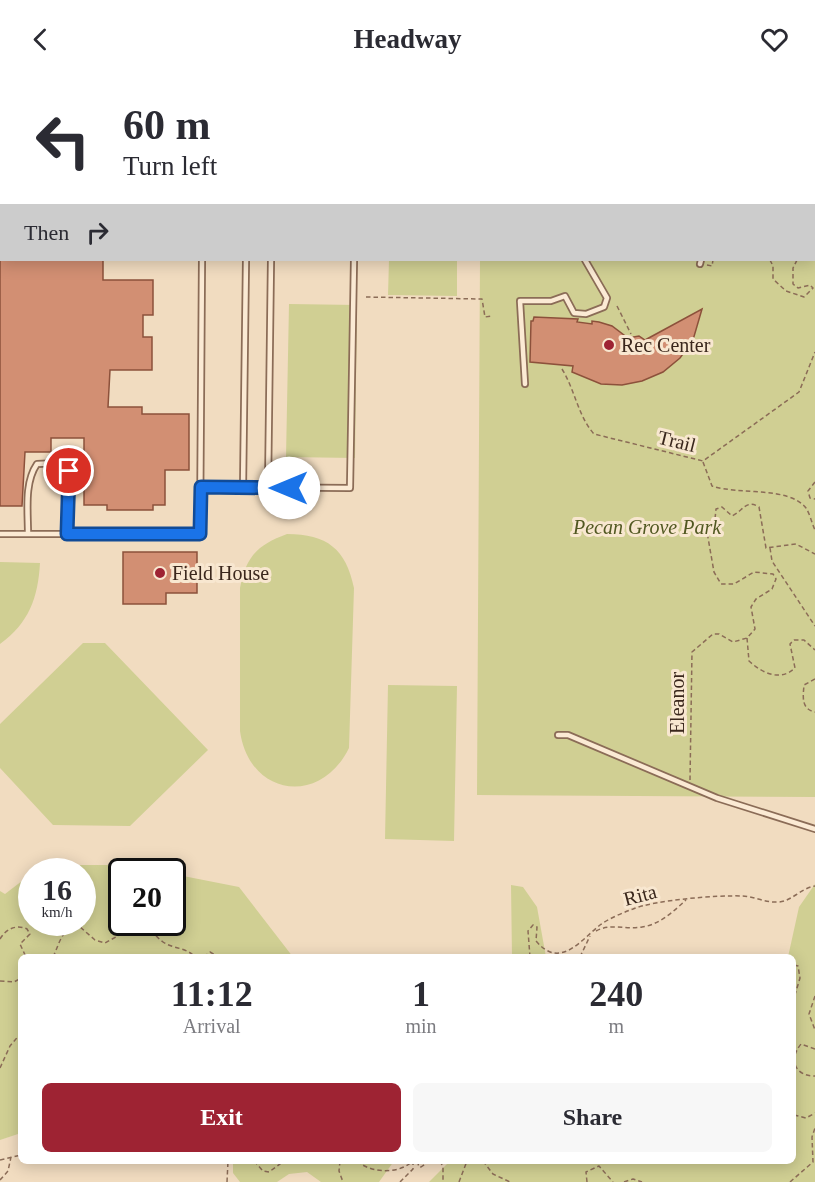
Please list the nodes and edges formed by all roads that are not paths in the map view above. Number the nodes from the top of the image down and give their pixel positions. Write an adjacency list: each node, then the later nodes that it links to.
1 (202, 261): 7 (lane)
2 (246, 261): 8 (lane)
3 (271, 261): 9 (lane)
4 (354, 261): 9 (lane)
5 (586, 261): 6 (lane)
6 (525, 384)
7 (201, 487): 8 (lane); 12 (lane)
8 (243, 488): 9 (lane)
9 (268, 488)
10 (0, 534): 11 (lane)
11 (28, 534): 12 (lane); 12 (lane)
12 (67, 534)
13 (558, 735): 14 (lane)
14 (815, 829)

